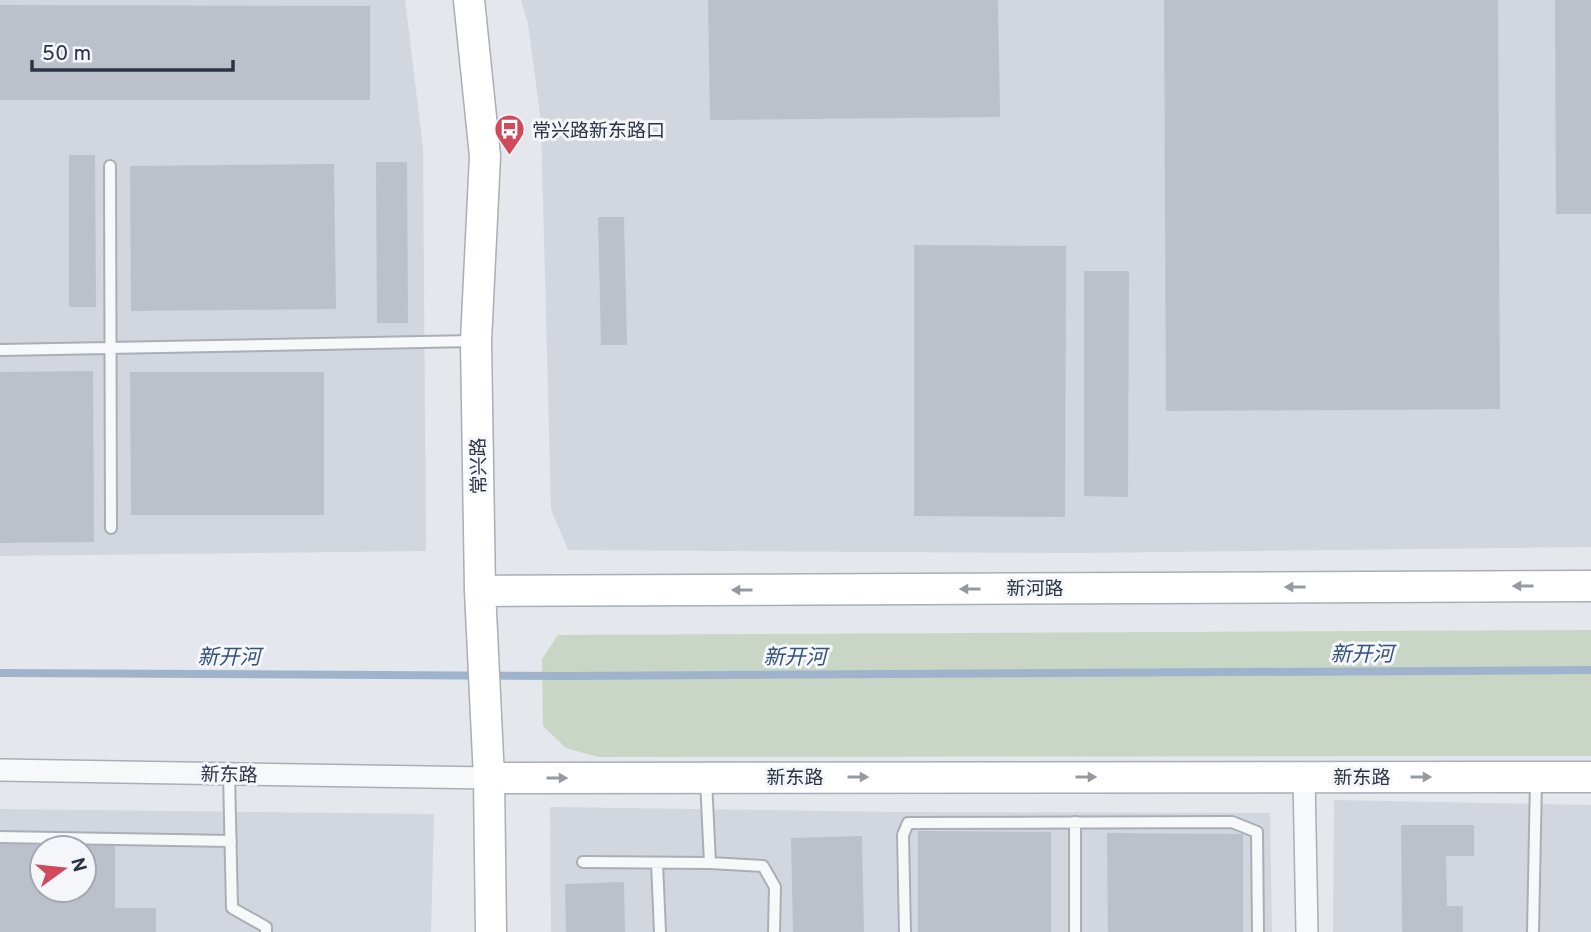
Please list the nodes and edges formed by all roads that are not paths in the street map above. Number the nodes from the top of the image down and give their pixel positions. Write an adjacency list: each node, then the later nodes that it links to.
1 (469, 0): 3 (street, 常兴路)
2 (110, 166): 4 (lane)
3 (476, 341): 4 (lane); 8 (street, 常兴路)
4 (111, 348): 5 (lane); 6 (lane)
5 (0, 350)
6 (111, 527)
7 (1591, 586): 8 (street, 新河路, one-way to 8)
8 (480, 591): 15 (street, 常兴路)
9 (0, 771): 10 (street, 新东路)
10 (229, 774): 15 (street, 新东路); 18 (lane)
11 (706, 777): 12 (street, 新东路, one-way to 12); 15 (street, 新东路, one-way to 11); 21 (lane)
12 (1304, 777): 13 (street, 新东路, one-way to 13); 29 (street)
13 (1536, 777): 14 (street, 新东路); 30 (lane)
14 (1591, 777)
15 (489, 778): 23 (street, 常兴路)
16 (1075, 822): 26 (lane); 27 (lane); 28 (lane)
17 (0, 837): 18 (lane)
18 (231, 841): 22 (lane)
19 (583, 862): 20 (lane)
20 (657, 863): 21 (lane); 24 (lane)
21 (710, 863): 25 (lane)
22 (266, 932)
23 (491, 932)
24 (660, 932)
25 (774, 932)
26 (905, 932)
27 (1075, 932)
28 (1258, 932)
29 (1307, 932)
30 (1532, 932)

